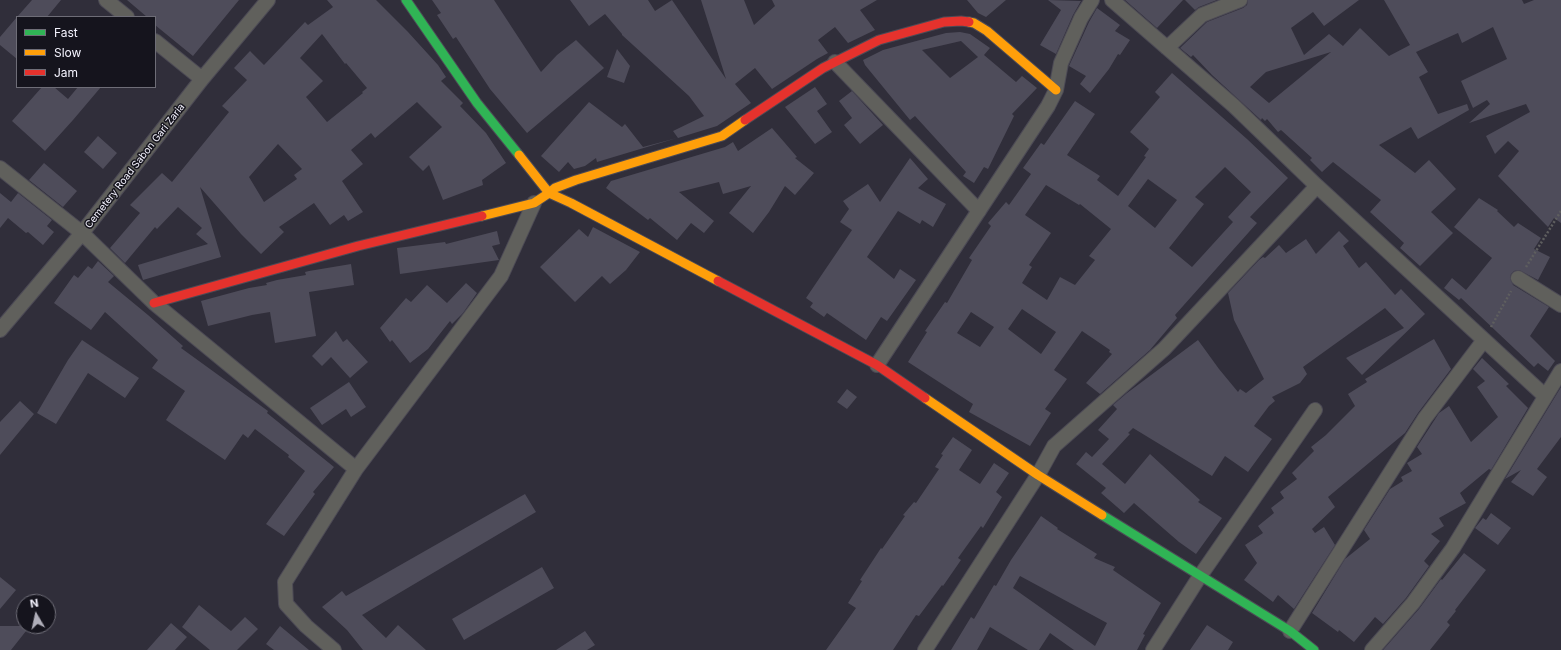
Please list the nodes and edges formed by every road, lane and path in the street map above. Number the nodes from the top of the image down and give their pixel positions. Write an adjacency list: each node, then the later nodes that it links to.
1 (106, 0): 7 (street)
2 (268, 0): 11 (street, Cemetery Road Sabon Gari Zaria)
3 (406, 0): 15 (street)
4 (1092, 0): 12 (street)
5 (1112, 0): 9 (street)
6 (1240, 0): 9 (street)
7 (126, 16)
8 (156, 42): 11 (street)
9 (1167, 48): 14 (street)
10 (835, 62): 12 (street); 15 (street); 17 (street)
11 (202, 80): 18 (street, Cemetery Road Sabon Gari Zaria)
12 (1056, 90): 17 (street)
13 (0, 168): 18 (street)
14 (1316, 186): 23 (street); 29 (street)
15 (549, 193): 16 (street); 24 (street)
16 (534, 203): 20 (street); 28 (street)
17 (979, 211): 24 (street)
18 (82, 233): 20 (street); 22 (street, Cemetery Road Sabon Gari Zaria)
19 (1518, 278): 21 (street)
20 (154, 303): 28 (street)
21 (1561, 305)
22 (0, 330)
23 (1484, 340): 26 (street); 31 (street)
24 (877, 365): 29 (street)
25 (1561, 371): 26 (street)
26 (1545, 396): 36 (street)
27 (1315, 410): 30 (street)
28 (356, 469): 32 (street)
29 (1038, 475): 30 (street); 33 (street)
30 (1200, 576): 31 (street); 34 (street)
31 (1290, 631): 35 (street)
32 (334, 650)
33 (926, 650)
34 (1153, 650)
35 (1314, 650)
36 (1372, 650)

